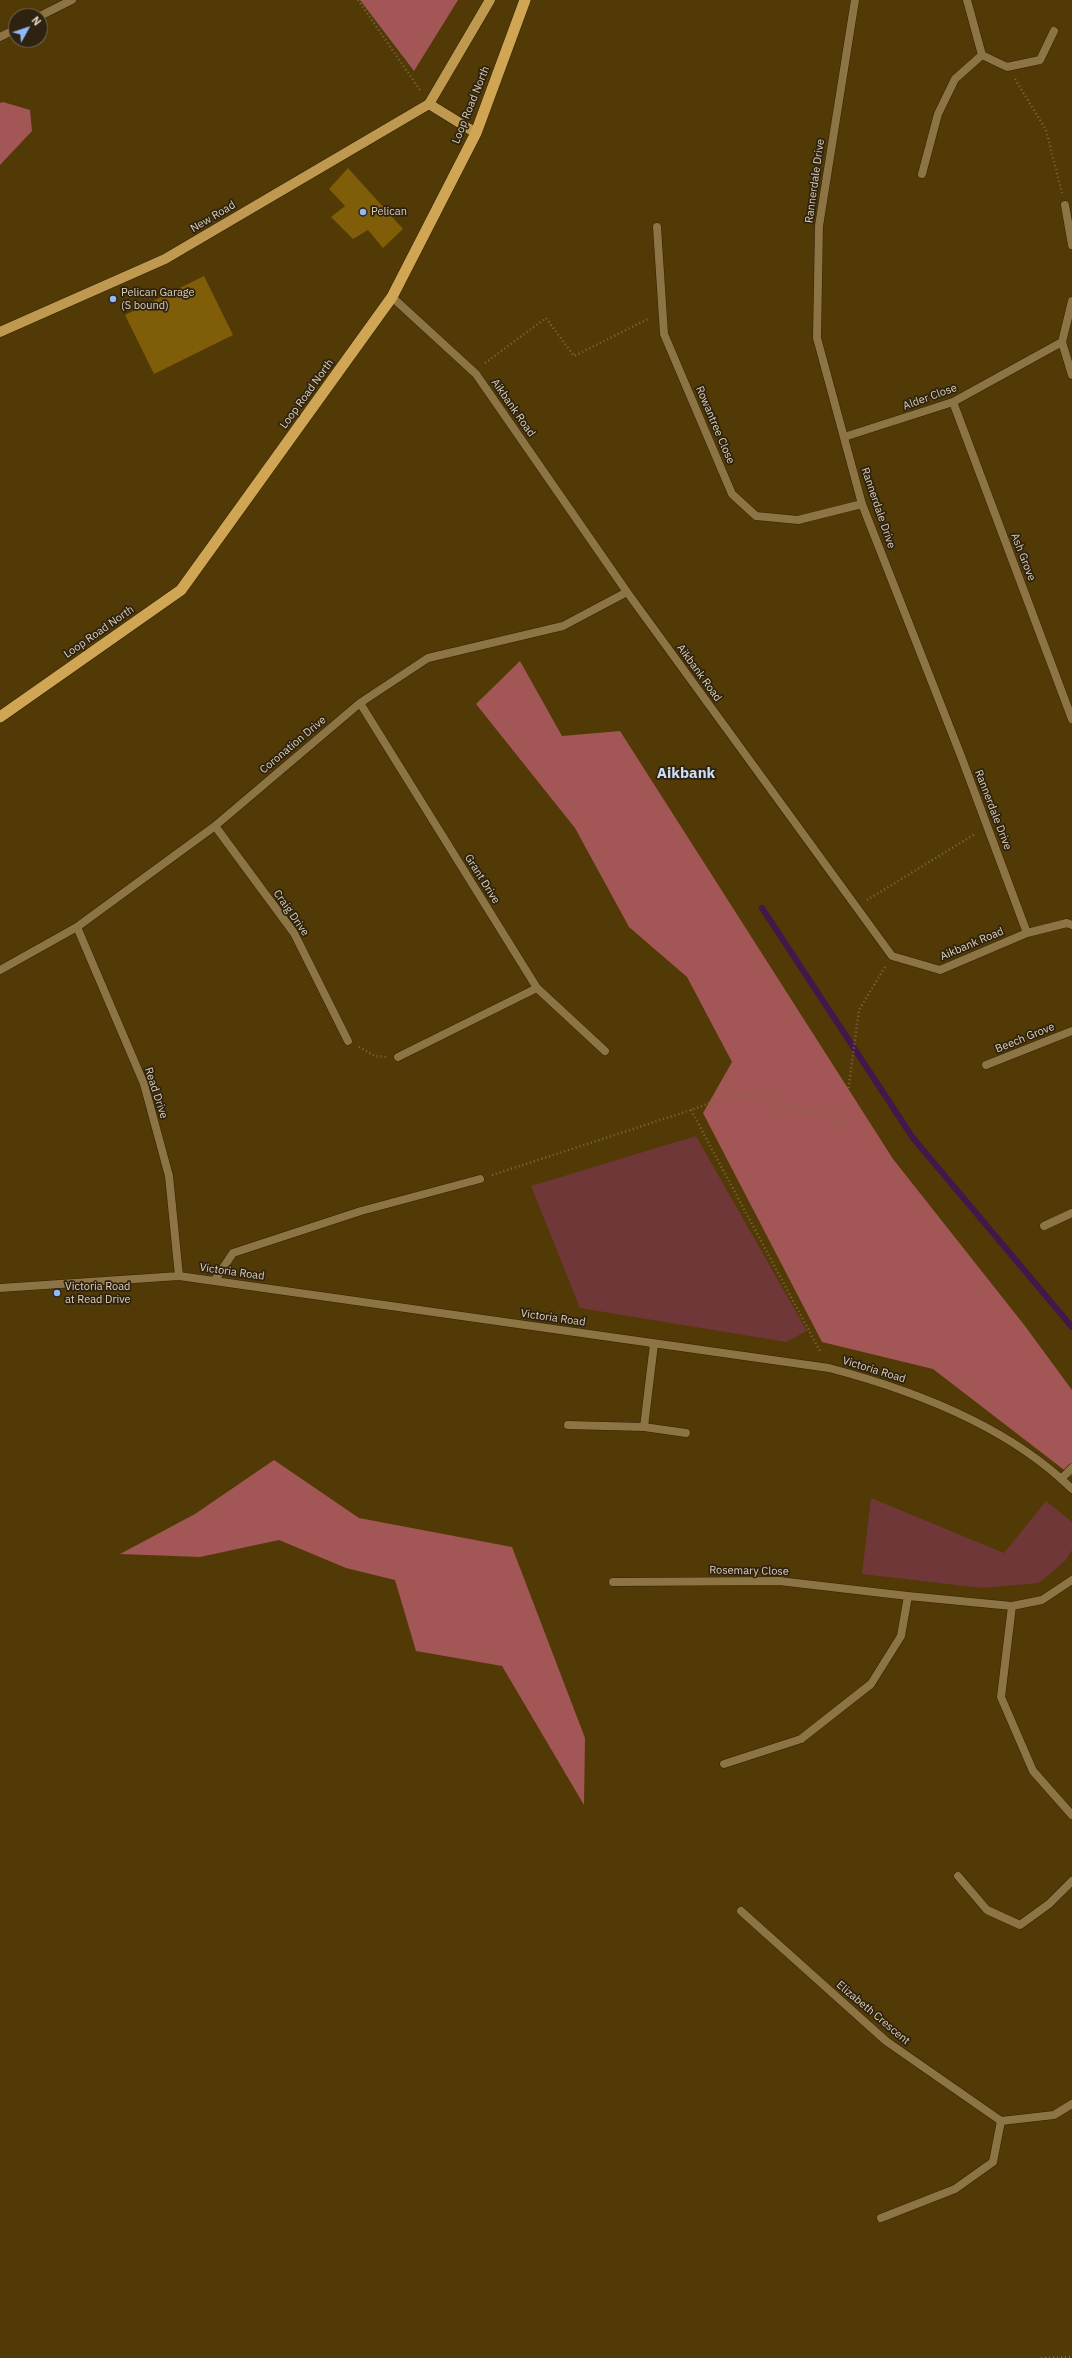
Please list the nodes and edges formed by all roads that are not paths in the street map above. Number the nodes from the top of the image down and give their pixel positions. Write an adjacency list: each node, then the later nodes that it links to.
1 (72, 0): 6 (street)
2 (490, 0): 9 (main road, New Road)
3 (525, 0): 10 (highway, Loop Road North)
4 (855, 0): 21 (street, Rannerdale Drive)
5 (967, 0): 8 (street)
6 (48, 12)
7 (1054, 31): 8 (street)
8 (982, 55): 11 (street)
9 (429, 104): 10 (main road); 17 (main road, New Road)
10 (476, 133): 15 (highway, Loop Road North)
11 (922, 174)
12 (1065, 205): 14 (street)
13 (657, 227): 22 (street, Rowantree Close)
14 (1072, 245)
15 (392, 298): 23 (street, Aikbank Road); 25 (highway, Loop Road North)
16 (1072, 301): 18 (street)
17 (0, 332)
18 (1062, 342): 19 (street); 20 (street, Alder Close)
19 (1072, 375)
20 (953, 402): 21 (street, Alder Close); 26 (street, Ash Grove)
21 (844, 438): 22 (street, Rannerdale Drive)
22 (862, 504): 30 (street, Rannerdale Drive)
23 (627, 592): 24 (street, Coronation Drive); 30 (street, Aikbank Road)
24 (360, 703): 27 (street, Coronation Drive); 32 (street, Grant Drive)
25 (0, 718)
26 (1072, 719)
27 (215, 826): 29 (street, Coronation Drive); 34 (street, Craig Drive)
28 (1072, 925): 30 (street)
29 (77, 927): 31 (street, Coronation Drive); 41 (street, Read Drive)
30 (1027, 933)
31 (0, 970)
32 (537, 988): 35 (street, Grant Drive); 36 (street)
33 (1072, 1031): 37 (street, Beech Grove)
34 (348, 1040)
35 (605, 1051)
36 (398, 1057)
37 (986, 1065)
38 (480, 1179): 42 (street)
39 (1072, 1213): 40 (street)
40 (1044, 1226)
41 (178, 1276): 42 (street, Victoria Road); 43 (street, Victoria Road)
42 (215, 1280): 44 (street, Victoria Road)
43 (0, 1288)
44 (654, 1344): 46 (street); 49 (street, Victoria Road)
45 (568, 1425): 46 (street)
46 (644, 1427): 47 (street)
47 (686, 1433)
48 (1072, 1468): 49 (street)
49 (1061, 1479): 50 (street, Victoria Road)
50 (1072, 1489)
51 (1072, 1580): 54 (street, Rosemary Close)
52 (613, 1582): 53 (street, Rosemary Close)
53 (908, 1596): 54 (street, Rosemary Close); 55 (street)
54 (1012, 1606): 56 (street)
55 (724, 1764)
56 (1072, 1815)
57 (958, 1876): 58 (street)
58 (1072, 1882)
59 (741, 1911): 61 (street, Elizabeth Crescent)
60 (1072, 2104): 61 (street)
61 (1001, 2121): 62 (street)
62 (880, 2218)

